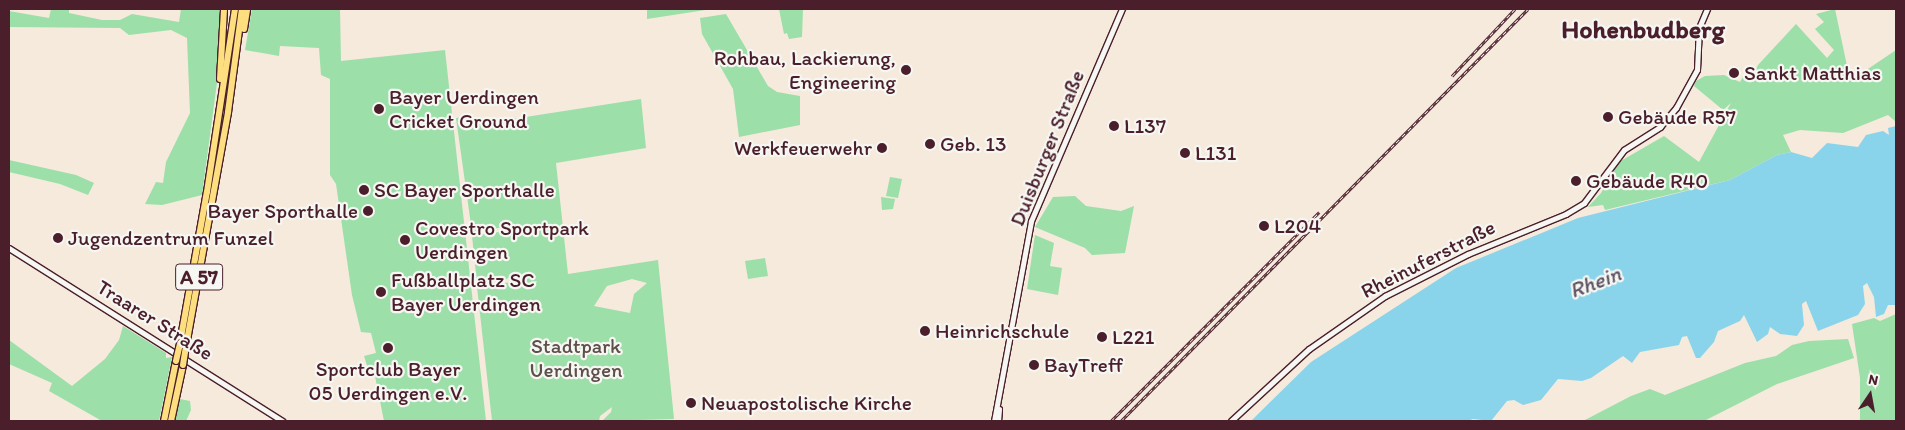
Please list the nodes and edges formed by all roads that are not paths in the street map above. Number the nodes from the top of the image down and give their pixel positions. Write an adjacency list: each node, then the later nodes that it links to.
1 (226, 9): 8 (highway)
2 (234, 9): 8 (highway, A 57)
3 (242, 9): 7 (highway, A 57)
4 (247, 9): 7 (highway)
5 (1122, 9): 13 (main road, Duisburger Straße)
6 (1707, 9): 19 (street, Rheinuferstraße)
7 (236, 59): 9 (highway, A 57)
8 (220, 103): 9 (highway, A 57)
9 (211, 192): 11 (highway, A 57); 11 (highway, A 57)
10 (9, 248): 17 (street, Traarer Straße)
11 (183, 344): 12 (highway, A 57, bridge)
12 (179, 363): 15 (highway, A 57); 16 (highway, A 57)
13 (1000, 401): 14 (main road); 18 (main road, Duisburger Straße)
14 (999, 419)
15 (164, 421)
16 (171, 421)
17 (283, 421)
18 (994, 421)
19 (1231, 421)

